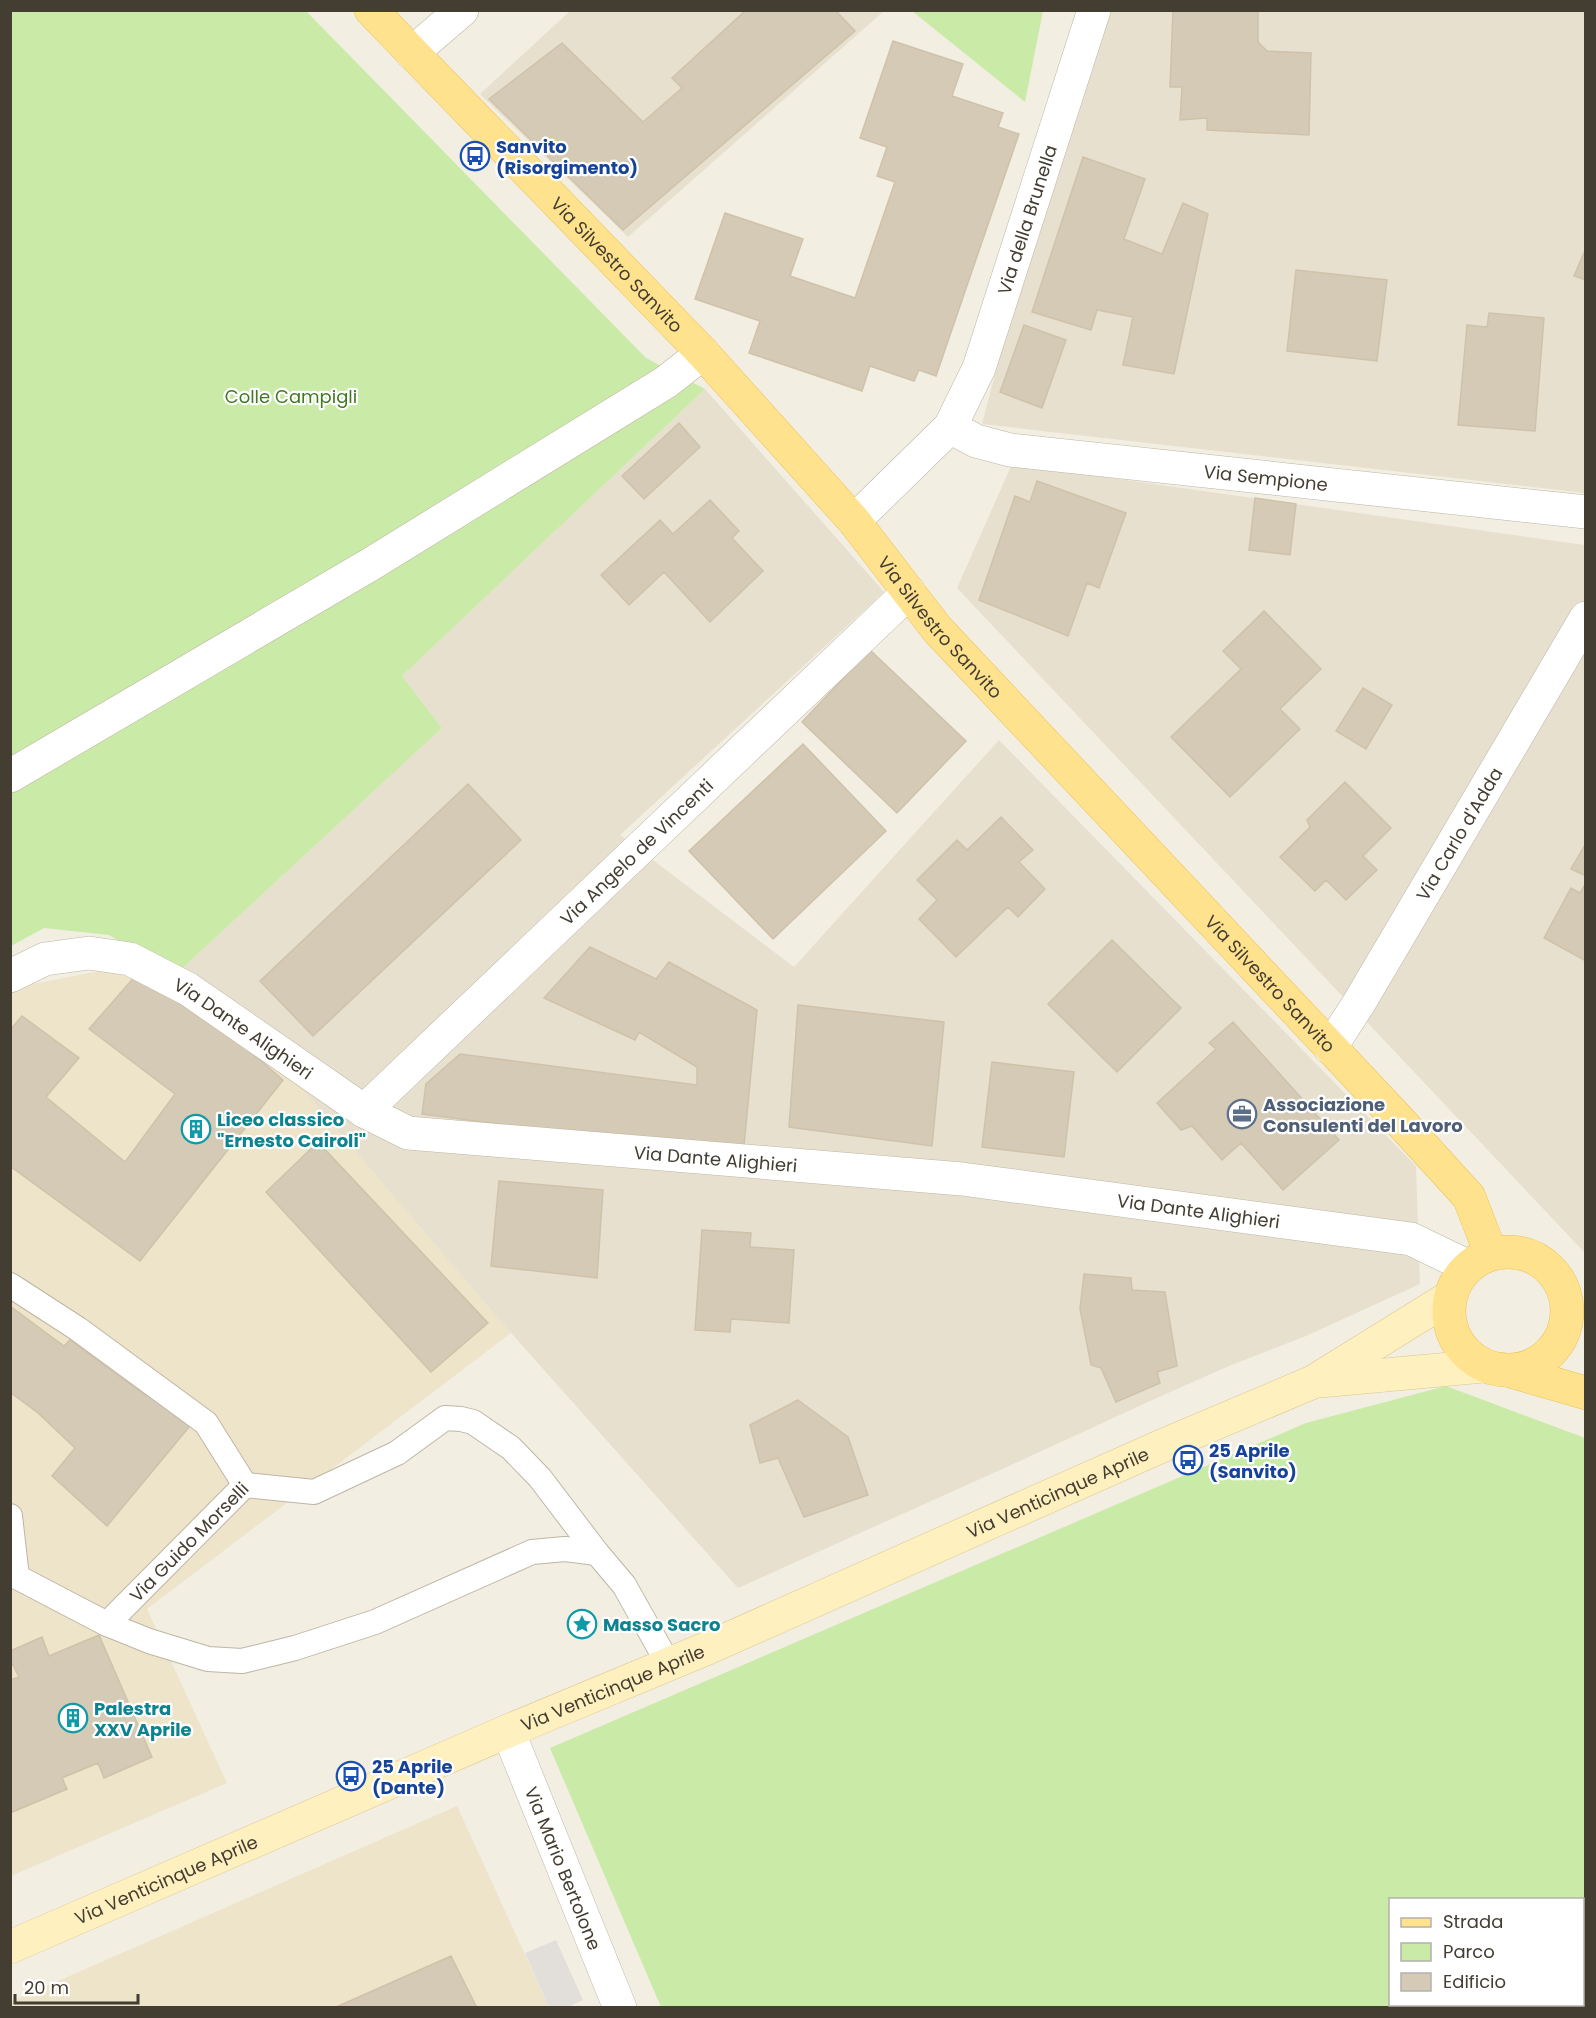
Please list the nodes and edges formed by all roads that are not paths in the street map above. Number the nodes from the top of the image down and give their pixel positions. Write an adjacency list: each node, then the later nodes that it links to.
1 (371, 10): 4 (main road, Via Silvestro Sanvito)
2 (462, 10): 4 (street)
3 (1094, 10): 6 (street, Via della Brunella)
4 (412, 53): 5 (main road, Via Silvestro Sanvito)
5 (704, 353): 8 (main road, Via Silvestro Sanvito); 11 (street)
6 (950, 427): 7 (street, Via Sempione); 8 (street, Via della Brunella)
7 (1586, 512)
8 (854, 521): 9 (main road, Via Silvestro Sanvito)
9 (909, 592): 13 (main road, Via Silvestro Sanvito); 14 (street, Via Angelo de Vincenti)
10 (1586, 618): 13 (street, Via Carlo d'Adda)
11 (10, 776)
12 (10, 976): 14 (street, Via Dante Alighieri)
13 (1330, 1048): 15 (main road, Via Silvestro Sanvito)
14 (364, 1112): 15 (street, Via Dante Alighieri)
15 (1479, 1260): 17 (main road); 18 (main road)
16 (10, 1285): 22 (lane)
17 (1450, 1297): 19 (main road); 20 (street, Via Venticinque Aprile)
18 (1576, 1315): 19 (main road)
19 (1496, 1368): 20 (street, Via Venticinque Aprile); 21 (main road)
20 (1313, 1382): 27 (street, Via Venticinque Aprile)
21 (1586, 1393)
22 (245, 1485): 24 (lane, Via Guido Morselli); 26 (lane, Via Guido Morselli)
23 (10, 1516): 25 (lane)
24 (597, 1553): 26 (lane, Via Guido Morselli); 27 (lane, Via Guido Morselli)
25 (14, 1578): 26 (lane, Via Guido Morselli)
26 (107, 1624)
27 (669, 1665): 28 (street, Via Venticinque Aprile)
28 (508, 1731): 29 (street, Via Venticinque Aprile); 30 (street, Via Mario Bertolone)
29 (10, 1947)
30 (620, 2007)

